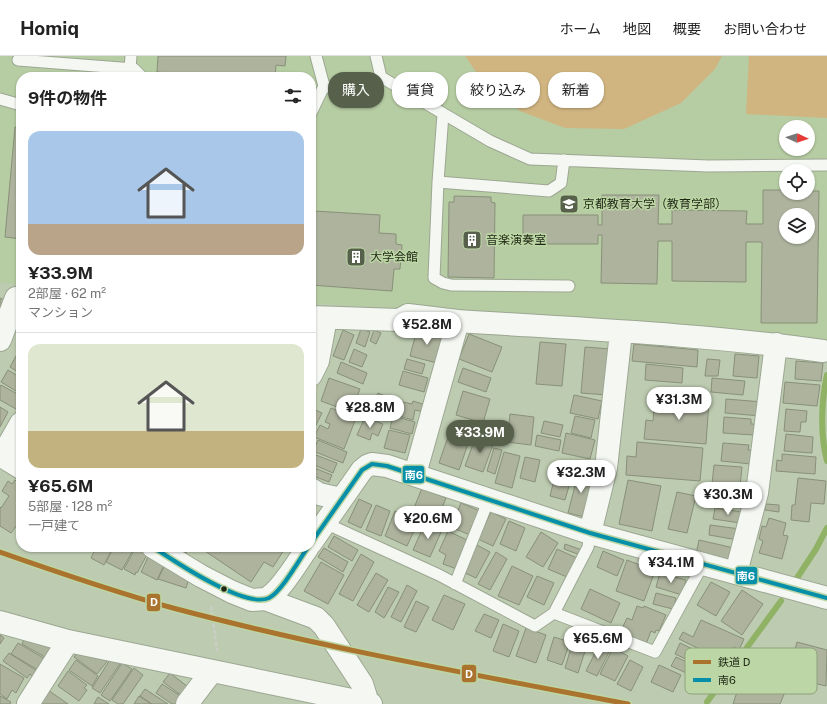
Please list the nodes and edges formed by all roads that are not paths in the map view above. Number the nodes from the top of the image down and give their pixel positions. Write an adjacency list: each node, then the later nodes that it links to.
1 (131, 56): 5 (lane)
2 (316, 56): 9 (lane)
3 (376, 56): 7 (lane)
4 (18, 60): 5 (lane)
5 (130, 68): 6 (lane)
6 (137, 72)
7 (380, 72)
8 (384, 79): 14 (lane)
9 (324, 86): 10 (lane); 12 (lane)
10 (328, 87)
11 (0, 99): 13 (lane)
12 (316, 103)
13 (16, 104)
14 (443, 114): 15 (lane); 17 (lane)
15 (564, 160): 16 (lane); 17 (lane)
16 (827, 165)
17 (438, 182): 18 (lane)
18 (569, 286)
19 (16, 298): 23 (street)
20 (319, 318): 21 (street); 26 (street)
21 (458, 321): 22 (street); 30 (street)
22 (621, 332): 24 (street); 35 (street)
23 (0, 340)
24 (776, 344): 25 (street); 40 (street)
25 (825, 352)
26 (316, 365)
27 (16, 431): 28 (street)
28 (1, 456): 29 (street)
29 (16, 465)
30 (415, 474): 32 (street); 33 (street)
31 (316, 492): 32 (street)
32 (341, 499): 34 (street)
33 (489, 499): 35 (street); 41 (lane)
34 (325, 523): 36 (street); 41 (lane)
35 (590, 533): 39 (street); 44 (lane)
36 (316, 536)
37 (161, 552): 43 (street)
38 (304, 552): 43 (street)
39 (703, 564): 40 (street); 44 (lane)
40 (736, 573): 42 (street)
41 (455, 584): 44 (lane)
42 (827, 598)
43 (265, 599): 48 (street)
44 (554, 613)
45 (0, 622): 46 (street)
46 (68, 642): 47 (street); 49 (street)
47 (215, 664): 48 (street); 50 (street)
48 (367, 697)
49 (28, 704)
50 (187, 704)

